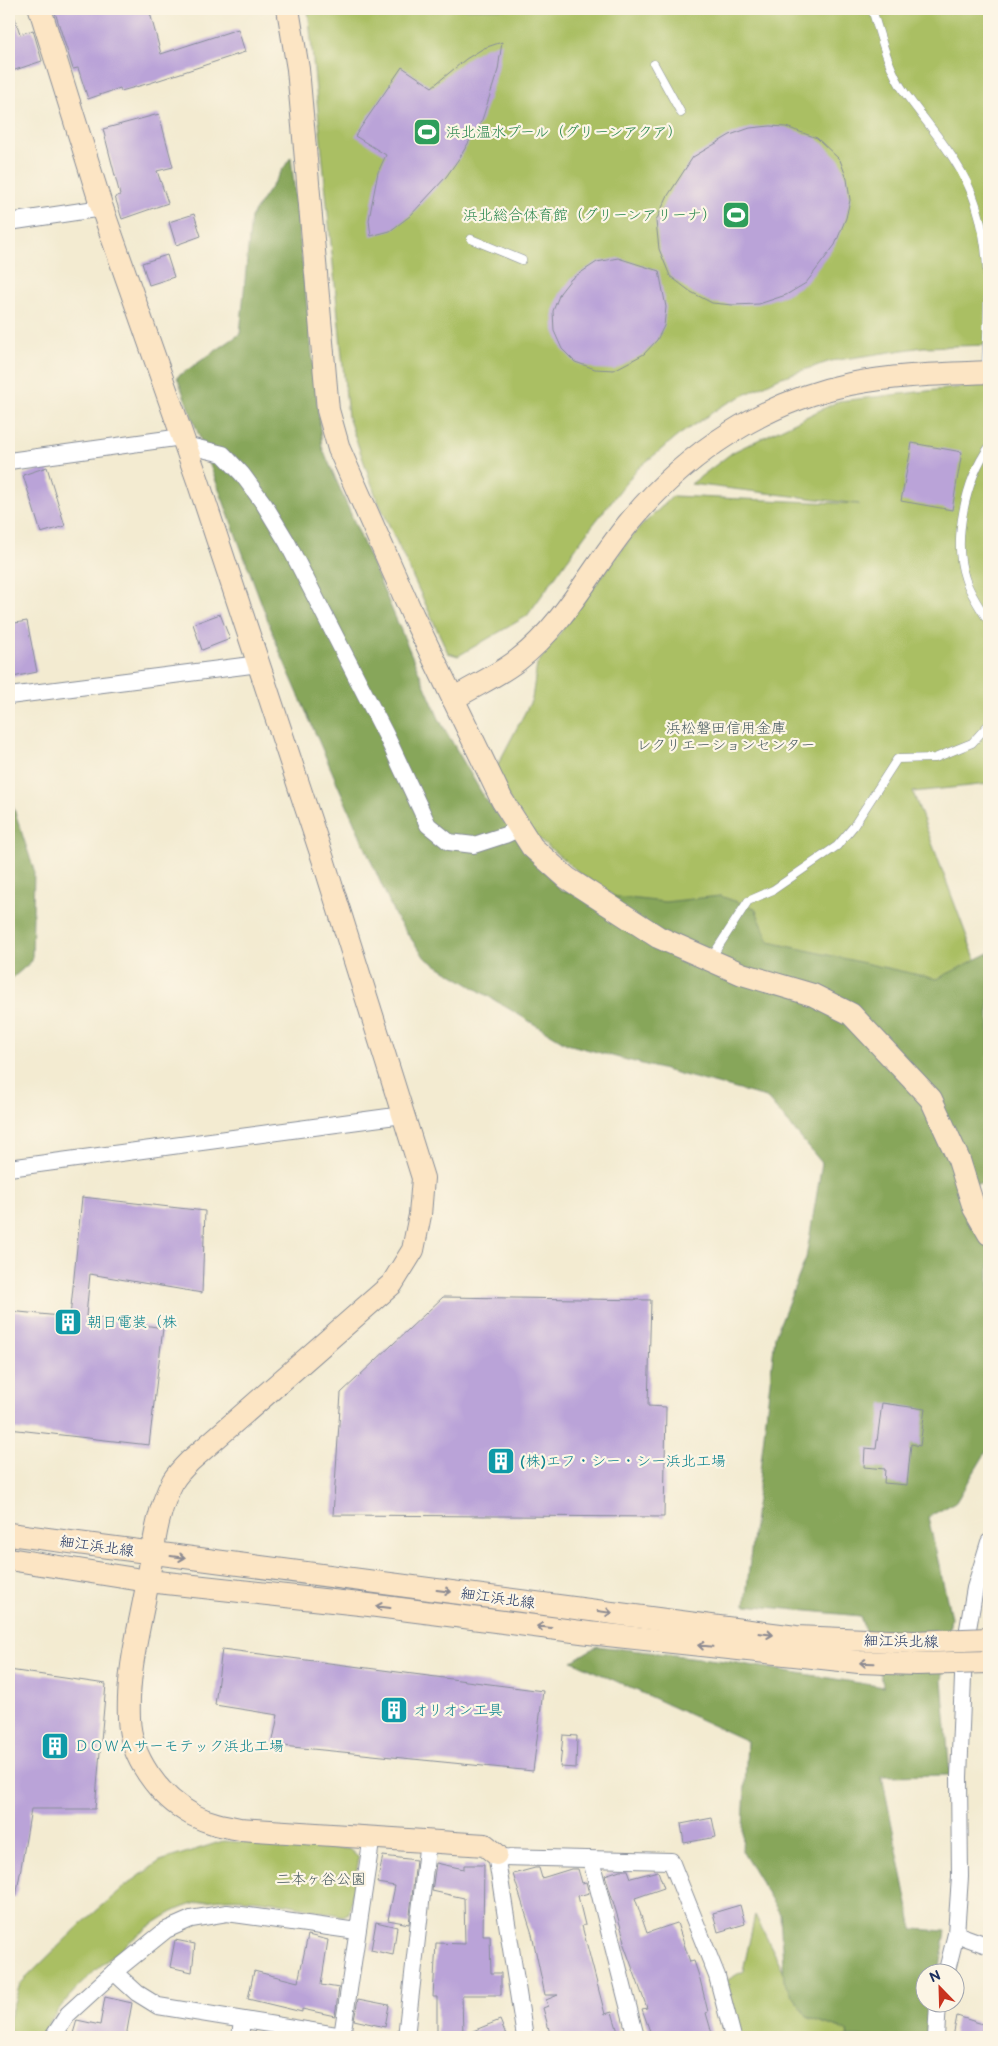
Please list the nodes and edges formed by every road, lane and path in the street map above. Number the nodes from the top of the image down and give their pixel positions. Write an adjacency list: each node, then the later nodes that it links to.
1 (40, 9): 6 (street)
2 (288, 9): 17 (street)
3 (872, 9): 10 (lane)
4 (654, 64): 5 (lane)
5 (681, 113)
6 (102, 208): 7 (street); 11 (street)
7 (9, 222)
8 (472, 239): 9 (lane)
9 (522, 260)
10 (988, 372): 17 (street)
11 (184, 441): 13 (street); 15 (street); 19 (street)
12 (989, 447): 14 (lane)
13 (9, 461)
14 (989, 622)
15 (259, 664): 16 (street); 21 (street)
16 (9, 696)
17 (453, 699): 19 (street)
18 (989, 724): 20 (lane)
19 (520, 828): 20 (street)
20 (710, 960): 23 (street)
21 (403, 1115): 22 (street); 26 (street)
22 (9, 1168)
23 (989, 1234)
24 (9, 1534): 26 (street, 細江浜北線)
25 (989, 1542): 36 (street)
26 (152, 1553): 28 (street); 29 (street, 細江浜北線, one-way to 29, bridge)
27 (9, 1559): 28 (street, 細江浜北線)
28 (148, 1581): 30 (street, 細江浜北線, one-way to 28, bridge); 31 (street)
29 (989, 1639)
30 (989, 1662)
31 (372, 1836): 32 (street); 35 (street)
32 (428, 1840): 33 (street); 45 (street)
33 (497, 1856): 34 (street); 46 (street)
34 (591, 1860): 47 (street); 48 (street)
35 (357, 1931): 39 (street); 44 (street)
36 (956, 1934): 37 (street); 38 (street)
37 (989, 1946)
38 (948, 1964)
39 (114, 1972): 41 (street); 42 (street)
40 (937, 2014): 49 (street)
41 (242, 2021): 43 (street); 44 (street)
42 (53, 2037)
43 (240, 2037)
44 (346, 2037)
45 (406, 2037)
46 (525, 2037)
47 (636, 2037)
48 (733, 2037)
49 (936, 2037)

